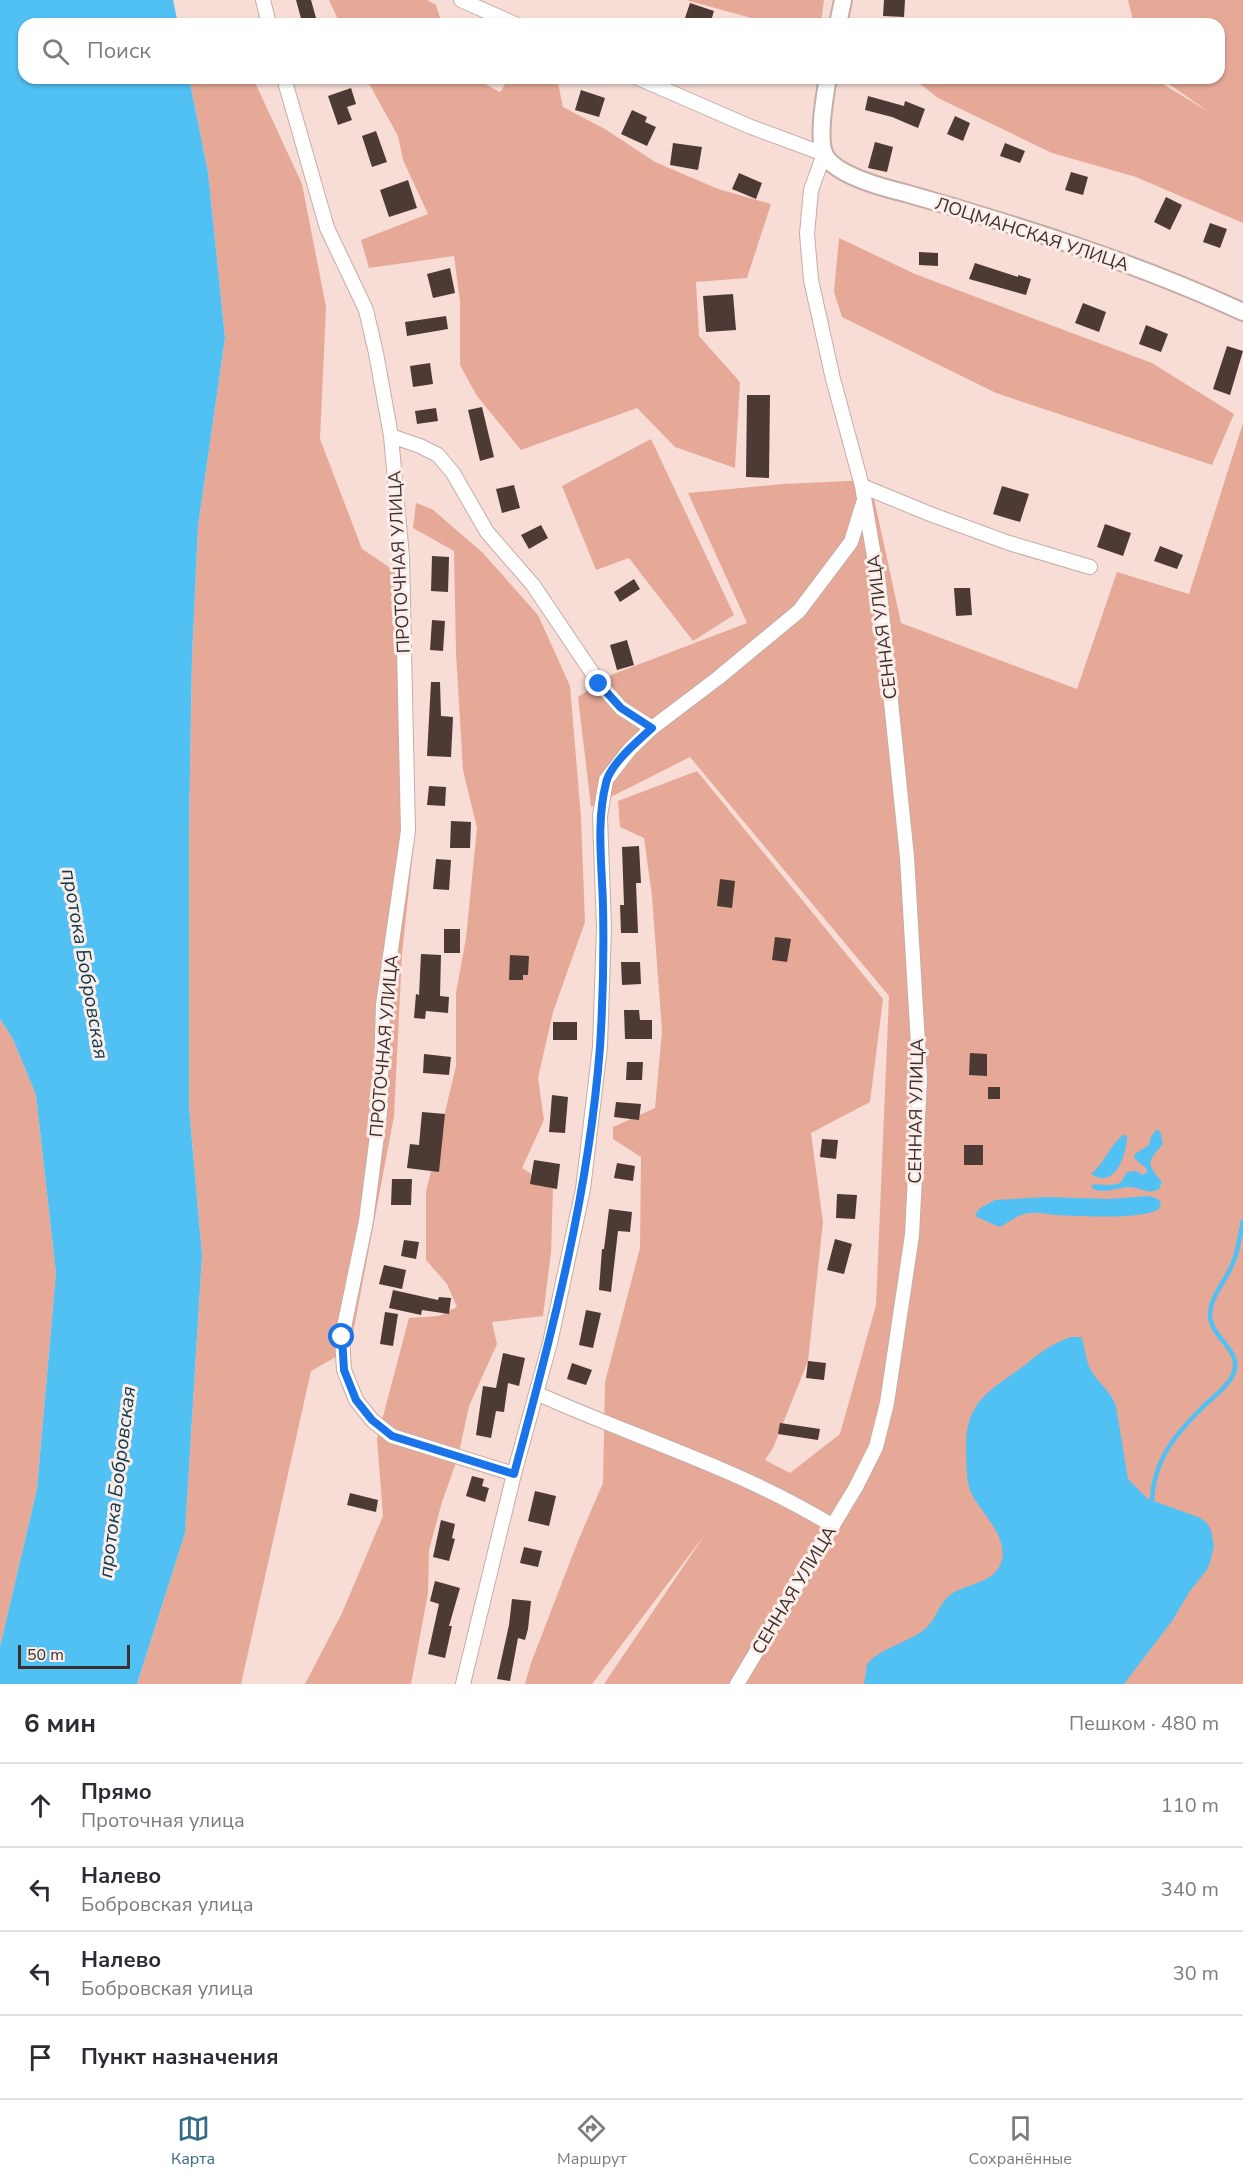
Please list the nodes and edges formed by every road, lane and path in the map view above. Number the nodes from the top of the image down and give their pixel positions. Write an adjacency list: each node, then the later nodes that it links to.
1 (263, 0): 4 (street)
2 (461, 0): 5 (street)
3 (843, 0): 6 (street)
4 (268, 18)
5 (502, 18)
6 (839, 18)
7 (286, 84): 12 (street, ПРОТОЧНАЯ УЛИЦА)
8 (651, 84): 10 (street, ЛОЦМАНСКАЯ УЛИЦА)
9 (827, 84): 10 (street)
10 (824, 154): 11 (street, ЛОЦМАНСКАЯ УЛИЦА); 13 (street)
11 (1243, 312)
12 (391, 436): 16 (street); 18 (street, ПРОТОЧНАЯ УЛИЦА)
13 (862, 486): 14 (street); 15 (street)
14 (864, 501): 16 (street); 19 (street, СЕННАЯ УЛИЦА)
15 (1090, 567)
16 (652, 728): 17 (street)
17 (536, 1393): 18 (street); 19 (street)
18 (514, 1474): 20 (street)
19 (833, 1526): 21 (street, СЕННАЯ УЛИЦА)
20 (463, 1684)
21 (737, 1684)

